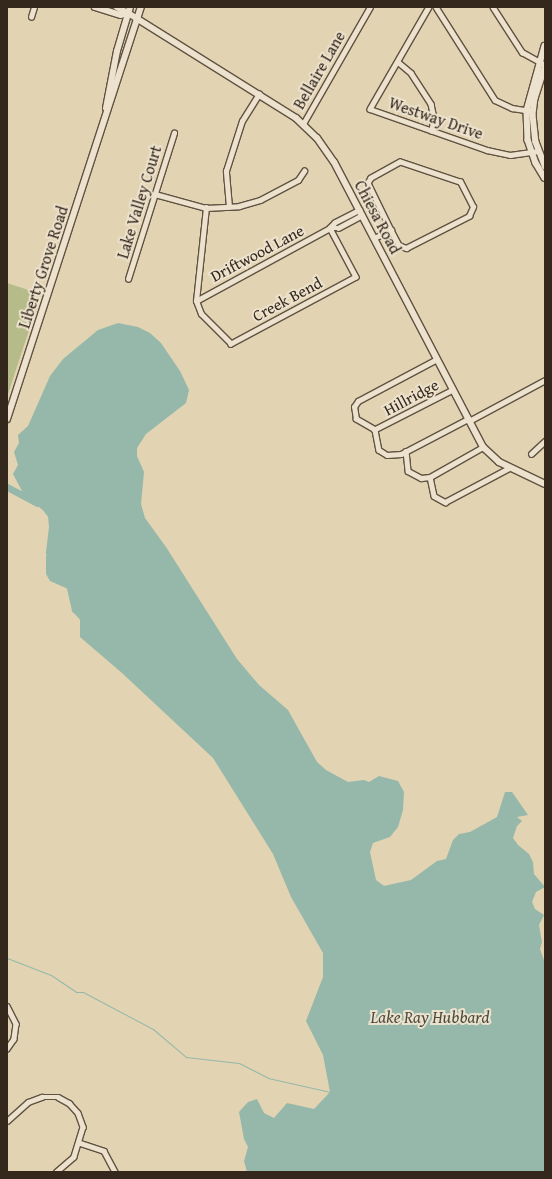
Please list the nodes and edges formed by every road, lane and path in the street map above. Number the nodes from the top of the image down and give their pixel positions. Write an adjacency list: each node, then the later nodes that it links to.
1 (34, 7): 10 (street)
2 (95, 7): 9 (street)
3 (117, 7): 9 (street)
4 (141, 7): 11 (main road, Liberty Grove Road)
5 (370, 7): 20 (street, Bellaire Lane)
6 (429, 7): 13 (street, Westway Drive)
7 (436, 7): 17 (street)
8 (493, 7): 14 (street)
9 (129, 10): 11 (main road, Chiesa Road); 19 (main road, Liberty Grove Road)
10 (31, 17)
11 (138, 17): 16 (main road, Chiesa Road); 19 (main road, Liberty Grove Road)
12 (545, 46): 14 (street)
13 (398, 62): 21 (street); 21 (street, Westway Drive)
14 (542, 64): 17 (street)
15 (545, 68): 18 (street)
16 (259, 94): 20 (main road, Chiesa Road); 28 (street)
17 (527, 111): 18 (street); 23 (street)
18 (534, 111): 23 (street)
19 (104, 122): 39 (main road, Liberty Grove Road)
20 (303, 124): 30 (main road, Chiesa Road)
21 (432, 131): 23 (street, Westway Drive)
22 (174, 132): 27 (street, Lake Valley Court)
23 (535, 152): 24 (street); 26 (street)
24 (545, 166)
25 (304, 171): 28 (street)
26 (545, 178)
27 (155, 194): 29 (street); 34 (street, Lake Valley Court)
28 (229, 207): 29 (street)
29 (206, 208): 35 (street)
30 (361, 212): 31 (street, Driftwood Lane); 33 (main road, Chiesa Road)
31 (330, 228): 35 (street, Driftwood Lane); 35 (street, Creek Bend)
32 (391, 230): 32 (street); 33 (street)
33 (374, 238): 36 (main road, Chiesa Road)
34 (128, 279)
35 (196, 301)
36 (437, 359): 38 (main road, Chiesa Road); 41 (street)
37 (545, 380): 40 (street)
38 (452, 390): 40 (main road, Chiesa Road); 41 (street, Hillridge)
39 (7, 419)
40 (468, 420): 43 (main road, Chiesa Road); 44 (street)
41 (375, 430): 44 (street)
42 (545, 441): 45 (street)
43 (484, 447): 46 (main road, Chiesa Road); 47 (street)
44 (406, 451): 47 (street)
45 (531, 454)
46 (509, 468): 47 (street); 48 (main road, Chiesa Road)
47 (430, 477)
48 (545, 484)
49 (7, 1006): 50 (street)
50 (7, 1049)
51 (7, 1121): 52 (street)
52 (80, 1143): 53 (street); 54 (street)
53 (56, 1172)
54 (115, 1172)

